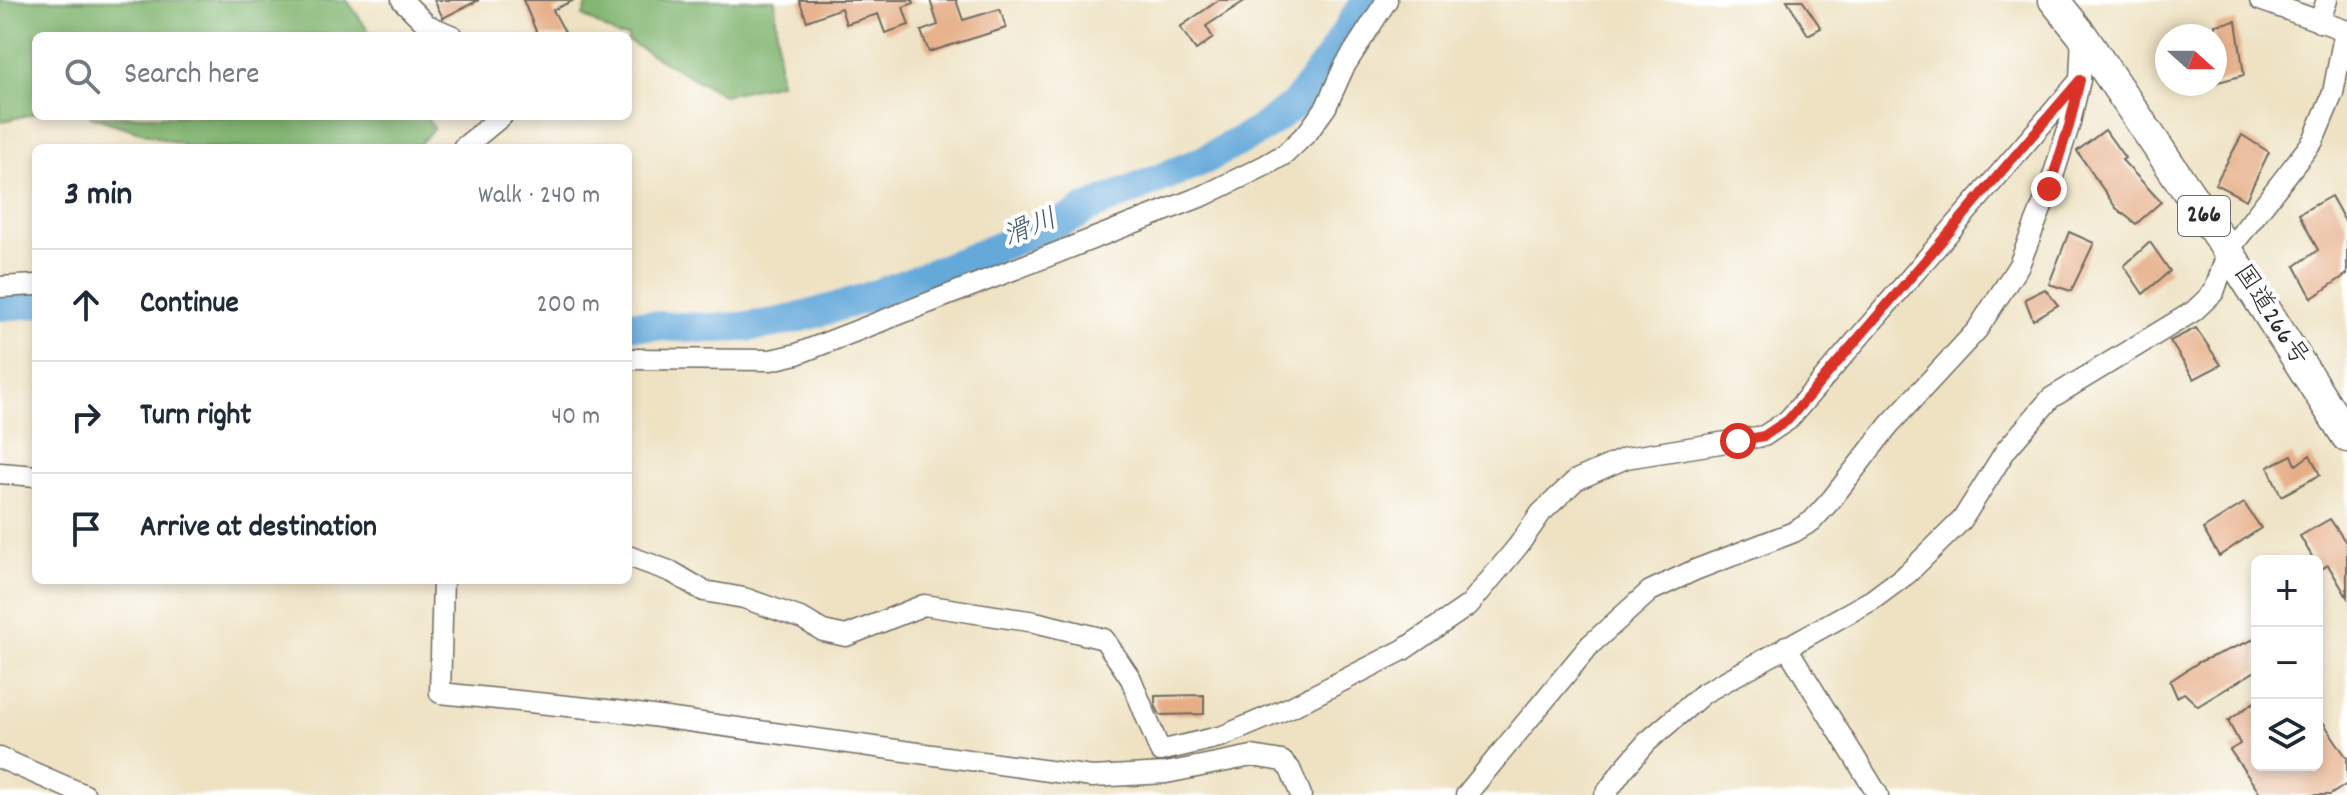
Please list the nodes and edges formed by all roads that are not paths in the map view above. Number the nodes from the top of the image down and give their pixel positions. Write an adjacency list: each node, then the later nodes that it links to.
1 (402, 0): 8 (street)
2 (1387, 0): 16 (street)
3 (2054, 0): 9 (highway, 国道266号 / 266)
4 (2260, 0): 6 (street)
5 (2327, 0): 6 (street)
6 (2319, 22): 7 (street)
7 (2346, 30): 13 (street)
8 (444, 32)
9 (2082, 35): 10 (street); 13 (highway, 国道266号 / 266)
10 (2080, 80): 20 (street); 26 (street)
11 (497, 120): 12 (street)
12 (468, 144)
13 (2228, 251): 17 (highway, 国道266号 / 266); 22 (street)
14 (32, 285): 15 (street)
15 (0, 287)
16 (632, 359)
17 (2347, 437)
18 (0, 473): 19 (street)
19 (32, 476)
20 (632, 557)
21 (443, 584): 25 (street)
22 (1786, 646): 27 (street); 28 (street)
23 (0, 758): 24 (street)
24 (85, 795)
25 (1301, 795)
26 (1466, 795)
27 (1605, 795)
28 (1878, 795)

